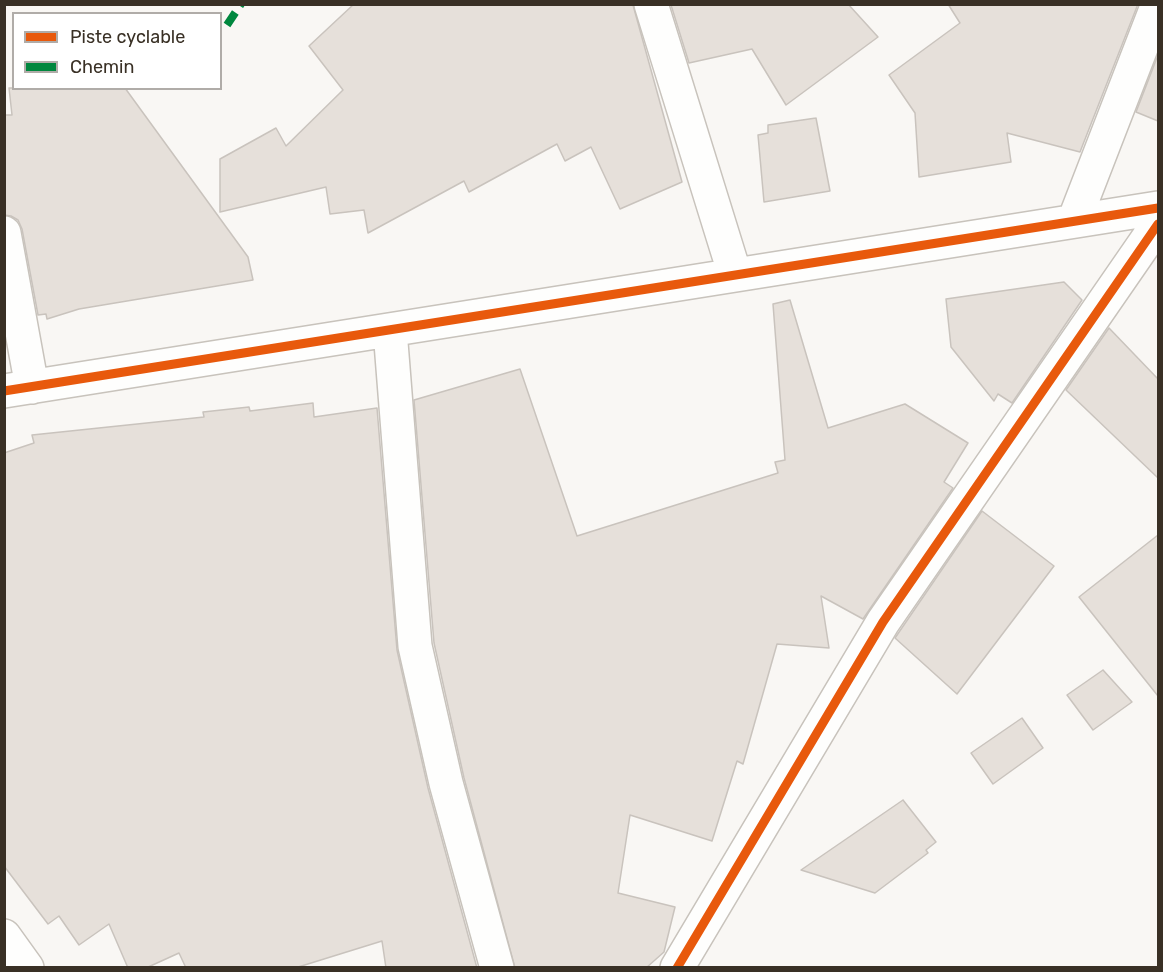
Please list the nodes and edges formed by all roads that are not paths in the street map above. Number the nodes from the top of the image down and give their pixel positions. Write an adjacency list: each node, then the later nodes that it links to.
1 (651, 4): 7 (street)
2 (1158, 4): 4 (street)
3 (1158, 208): 4 (street)
4 (1074, 221): 7 (street)
5 (1158, 224): 13 (street)
6 (4, 233): 9 (street)
7 (735, 275): 8 (street)
8 (390, 330): 9 (street); 12 (street)
9 (18, 389)
10 (4, 936): 11 (street)
11 (27, 968)
12 (497, 968)
13 (677, 968)

